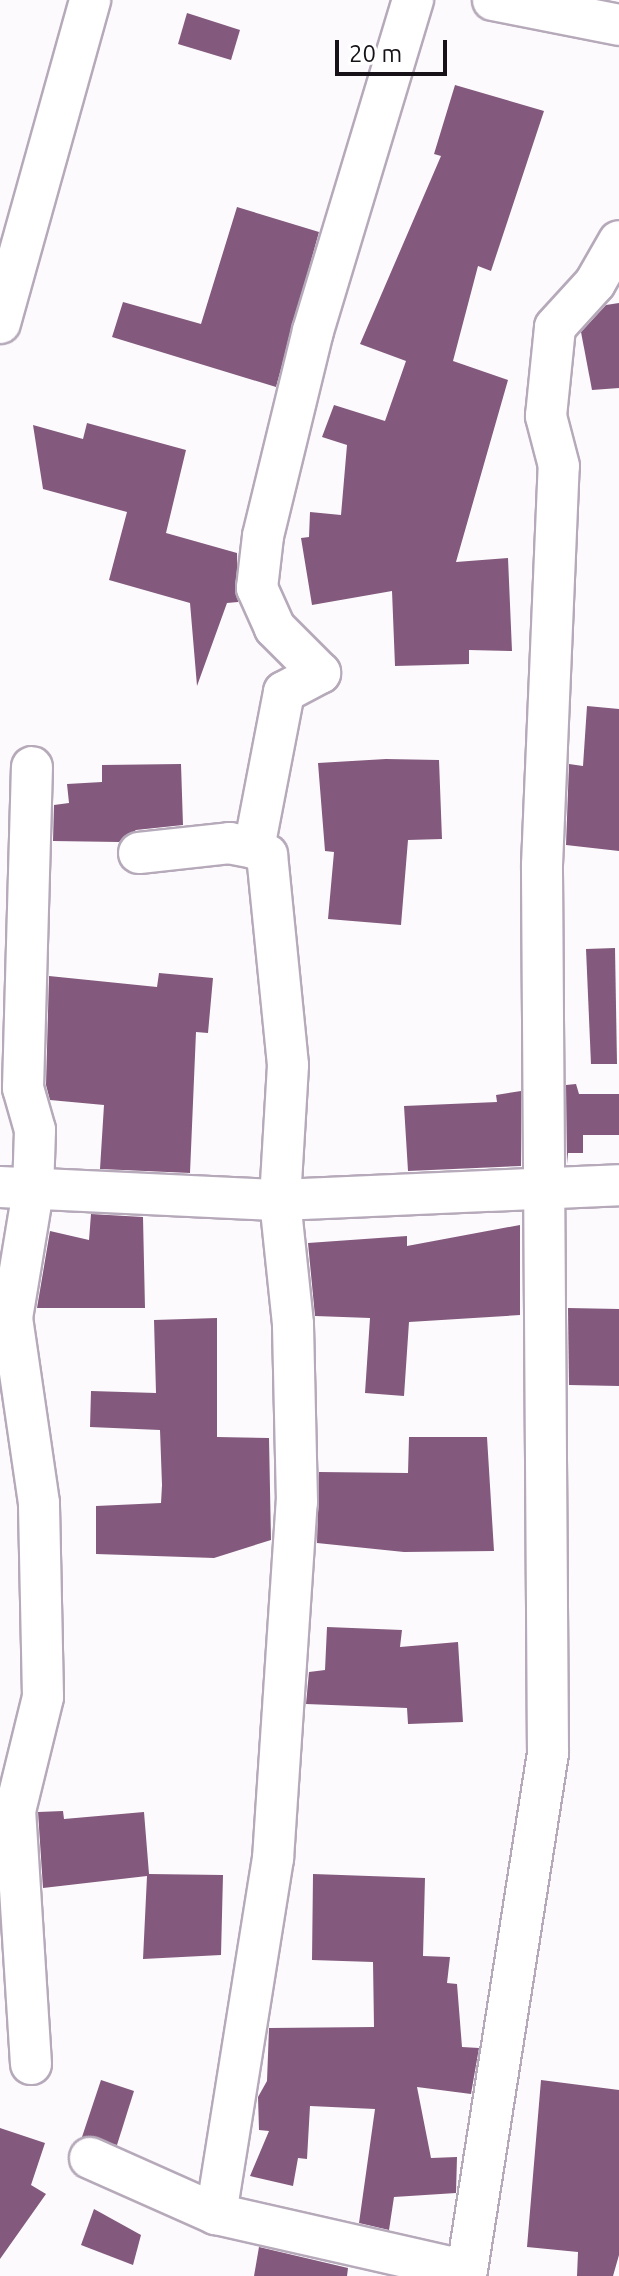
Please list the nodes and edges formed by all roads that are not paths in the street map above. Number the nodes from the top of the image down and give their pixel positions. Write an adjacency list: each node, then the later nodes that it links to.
1 (90, 0): 6 (street)
2 (413, 0): 8 (street)
3 (493, 0): 4 (street)
4 (615, 33)
5 (619, 241): 11 (street)
6 (0, 323)
7 (32, 767): 12 (street)
8 (254, 848): 9 (street); 13 (street)
9 (139, 853)
10 (619, 1185): 11 (street)
11 (545, 1187): 13 (street); 17 (street)
12 (16, 1189): 13 (street); 14 (street)
13 (280, 1200): 16 (street)
14 (31, 2064)
15 (90, 2158): 16 (street)
16 (216, 2214): 17 (street)
17 (466, 2273)

